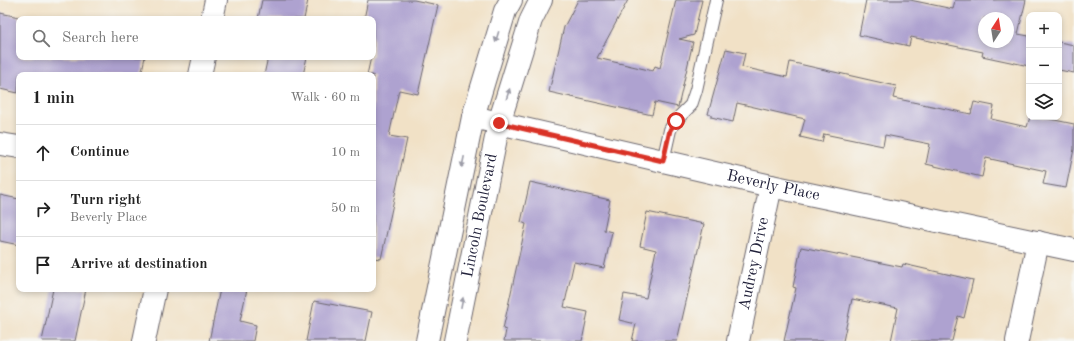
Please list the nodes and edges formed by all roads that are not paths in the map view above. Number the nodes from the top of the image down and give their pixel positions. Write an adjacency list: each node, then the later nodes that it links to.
1 (216, 0): 5 (street)
2 (510, 0): 8 (street, Lincoln Boulevard, one-way to 8)
3 (541, 0): 9 (street, Lincoln Boulevard, one-way to 3)
4 (716, 0): 12 (lane)
5 (213, 16)
6 (203, 60): 7 (street)
7 (201, 72)
8 (473, 117): 9 (street, Beverly Place); 18 (street, Lincoln Boulevard, one-way to 18)
9 (499, 123): 12 (street, Beverly Place); 19 (street, Lincoln Boulevard, one-way to 9)
10 (0, 144): 11 (street)
11 (16, 147)
12 (663, 161): 13 (street, Beverly Place)
13 (771, 186): 14 (street, Beverly Place); 20 (street, Audrey Drive)
14 (1038, 242): 15 (street, Beverly Place); 21 (street)
15 (1074, 250)
16 (154, 292): 17 (street)
17 (144, 341)
18 (427, 341)
19 (455, 341)
20 (738, 341)
21 (1017, 341)

